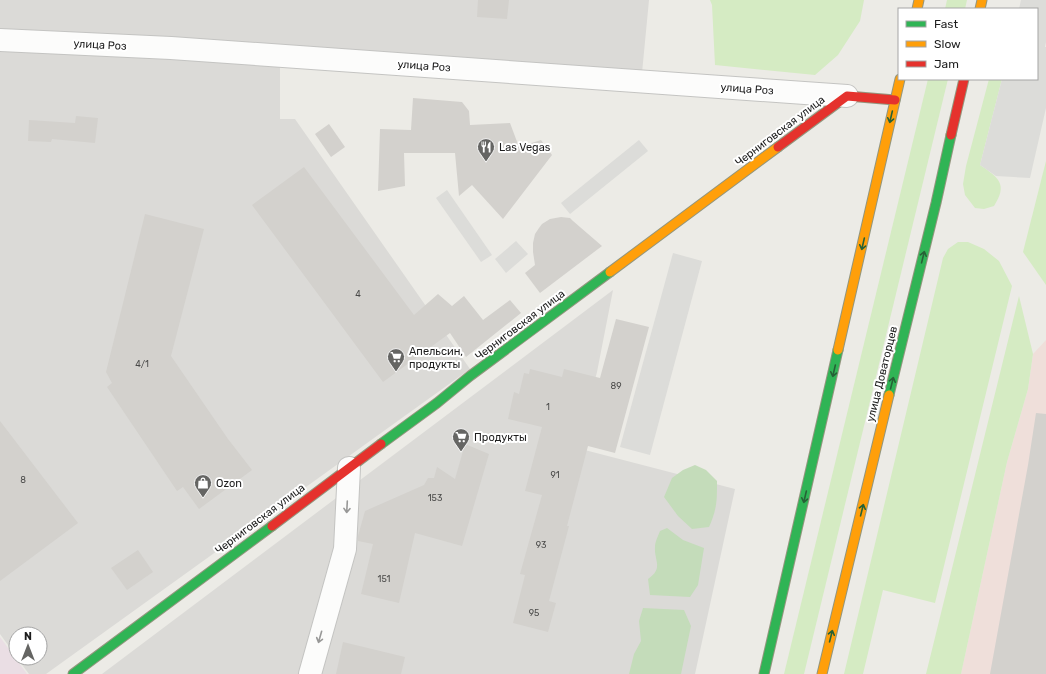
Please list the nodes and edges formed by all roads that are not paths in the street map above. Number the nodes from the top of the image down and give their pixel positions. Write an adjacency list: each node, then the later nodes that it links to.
1 (0, 40): 4 (street, улица Роз)
2 (900, 80): 5 (main road)
3 (964, 80): 10 (main road, улица Доваторцев, one-way to 3)
4 (847, 96): 5 (main road); 6 (main road, Черниговская улица)
5 (895, 100): 9 (main road, one-way to 9)
6 (349, 468): 7 (main road, Черниговская улица); 8 (street, one-way to 8)
7 (73, 674)
8 (310, 674)
9 (764, 674)
10 (822, 674)

